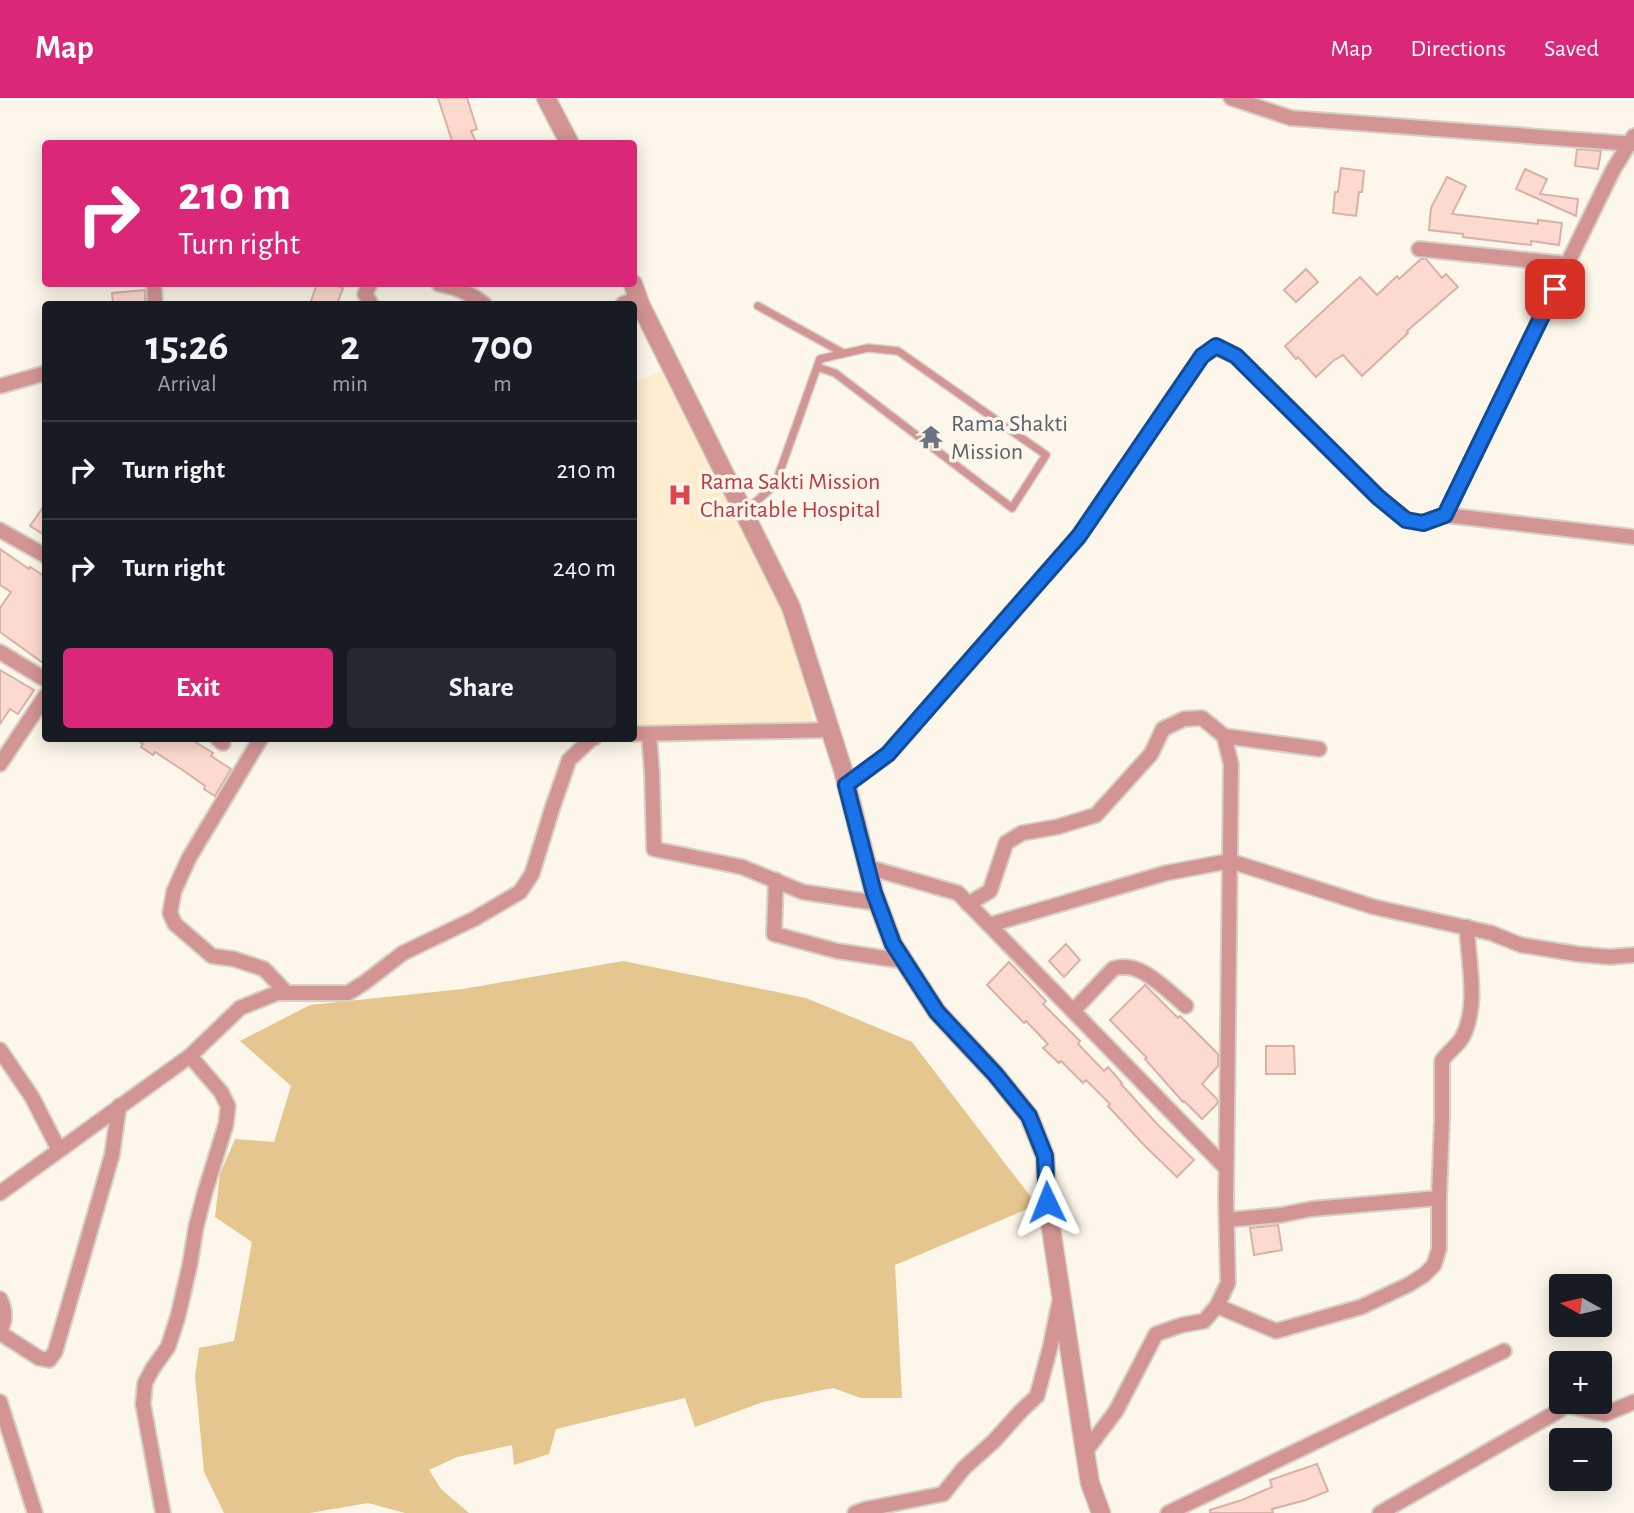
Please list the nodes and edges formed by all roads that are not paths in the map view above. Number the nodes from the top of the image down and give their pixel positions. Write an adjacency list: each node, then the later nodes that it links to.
1 (546, 98): 3 (street)
2 (1231, 98): 4 (street)
3 (568, 140)
4 (1633, 141): 6 (street)
5 (1419, 249): 6 (street)
6 (1567, 264): 16 (street)
7 (455, 287): 8 (street)
8 (480, 301)
9 (758, 306): 11 (lane)
10 (637, 307): 15 (street)
11 (843, 354): 12 (lane); 12 (lane)
12 (817, 367): 15 (lane)
13 (42, 374): 14 (street)
14 (0, 386)
15 (744, 512): 23 (street)
16 (1445, 515): 18 (street); 31 (street)
17 (0, 530): 19 (street)
18 (1634, 537)
19 (42, 554)
20 (0, 652): 21 (street)
21 (42, 678)
22 (42, 701): 30 (street)
23 (830, 730): 25 (street); 31 (street)
24 (637, 734): 25 (street)
25 (649, 734): 34 (street)
26 (1224, 736): 29 (street); 32 (street); 36 (street)
27 (259, 742): 41 (street)
28 (588, 742): 41 (street)
29 (1319, 748)
30 (1, 760)
31 (846, 785): 33 (street)
32 (1230, 861): 37 (street); 38 (street); 48 (street)
33 (867, 867): 35 (street); 36 (street)
34 (776, 880): 35 (street); 40 (street)
35 (877, 903): 40 (street)
36 (968, 904): 37 (street)
37 (989, 925): 43 (street)
38 (1466, 927): 39 (street); 50 (street)
39 (1634, 955)
40 (904, 961): 52 (street)
41 (286, 993): 45 (street)
42 (1186, 1006): 43 (street)
43 (1073, 1011): 48 (street)
44 (0, 1050): 47 (street)
45 (190, 1056): 46 (street); 61 (street)
46 (119, 1106): 47 (street); 55 (street)
47 (59, 1150): 49 (street)
48 (1227, 1168): 51 (street)
49 (0, 1193)
50 (1439, 1198): 51 (street); 54 (street)
51 (1227, 1220): 54 (street)
52 (1061, 1295): 59 (street); 62 (street)
53 (0, 1299): 55 (street)
54 (1217, 1306): 59 (street)
55 (0, 1332)
56 (1504, 1351): 64 (street)
57 (0, 1402): 60 (street)
58 (1634, 1402): 65 (street)
59 (1085, 1452): 63 (street)
60 (35, 1513)
61 (163, 1513)
62 (855, 1513)
63 (1101, 1513)
64 (1168, 1513)
65 (1380, 1513)

